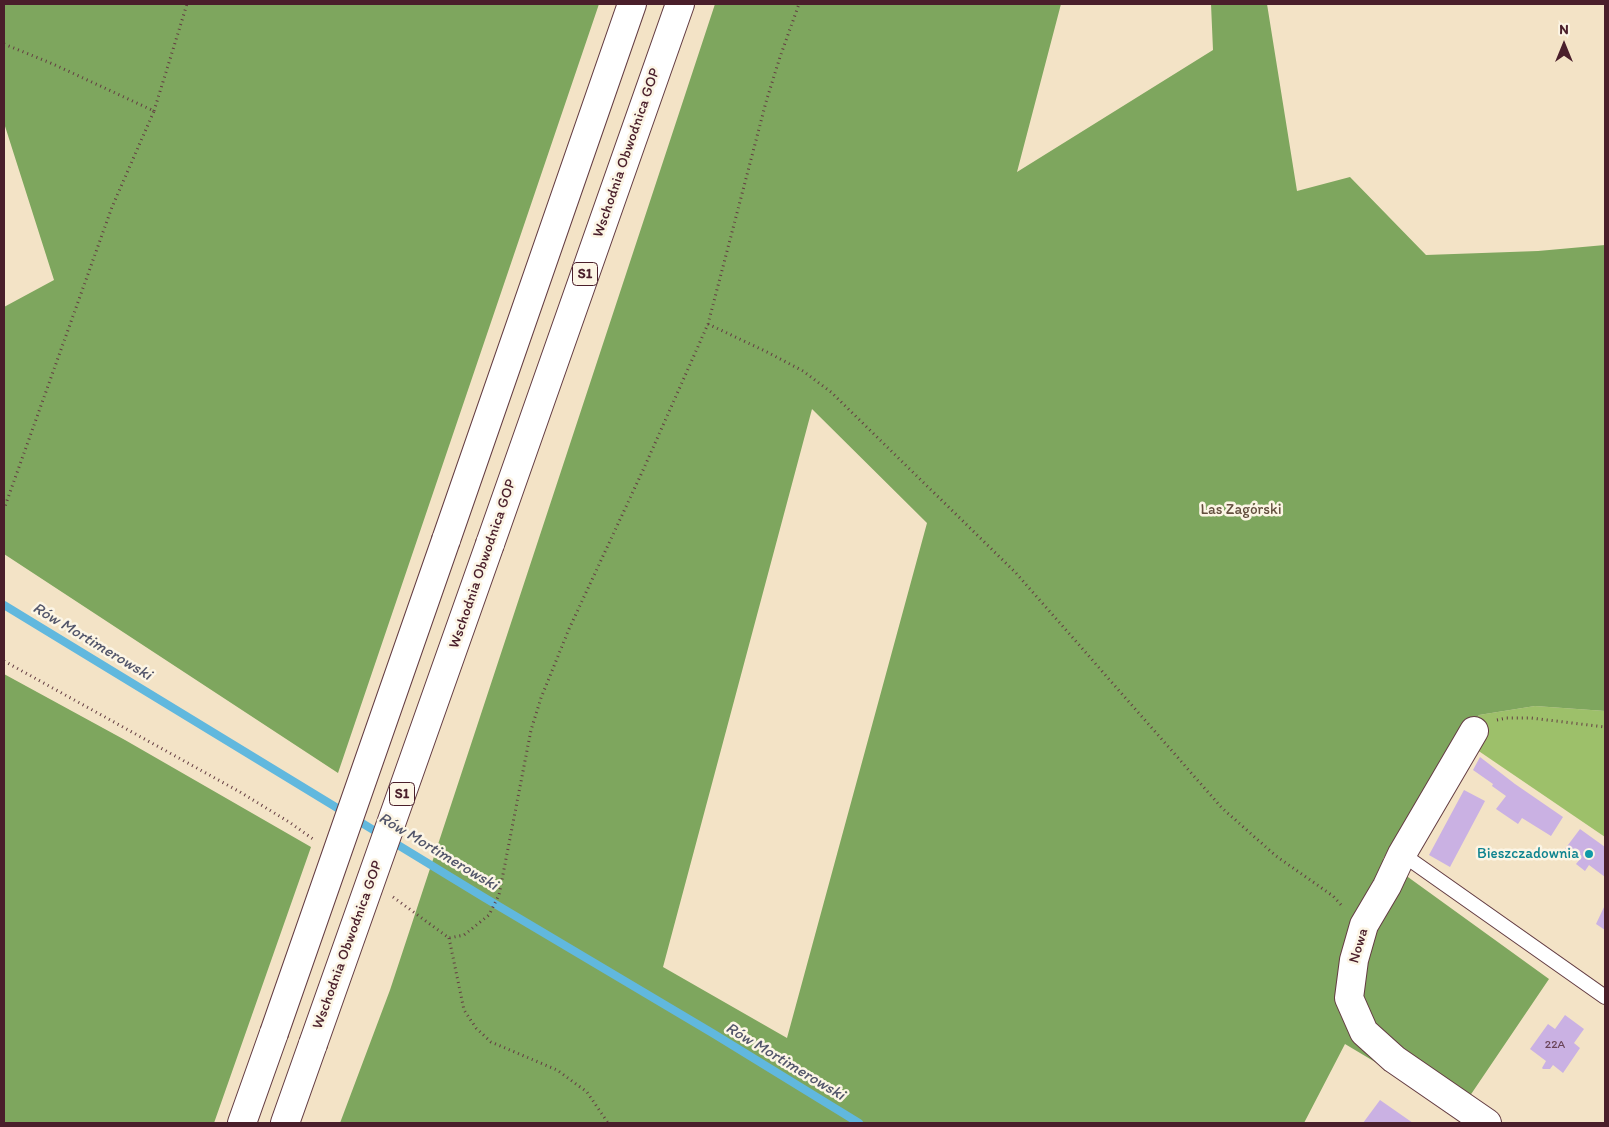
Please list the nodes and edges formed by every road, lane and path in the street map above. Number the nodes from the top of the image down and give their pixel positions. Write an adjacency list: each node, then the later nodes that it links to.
1 (187, 4): 6 (path)
2 (632, 4): 18 (main road, bridge)
3 (680, 4): 19 (main road, Wschodnia Obwodnica GOP / S1, bridge)
4 (799, 4): 7 (path)
5 (4, 44): 6 (path)
6 (154, 111): 8 (path)
7 (708, 324): 15 (path); 16 (path)
8 (4, 509)
9 (4, 661): 12 (path)
10 (1605, 727): 11 (path)
11 (1474, 731): 13 (main road, Nowa)
12 (313, 839)
13 (1402, 854): 17 (lane); 21 (main road, Nowa)
14 (385, 892): 16 (path)
15 (1333, 896)
16 (449, 938): 20 (path)
17 (1605, 997)
18 (242, 1123)
19 (285, 1123)
20 (608, 1123)
21 (1487, 1123)

